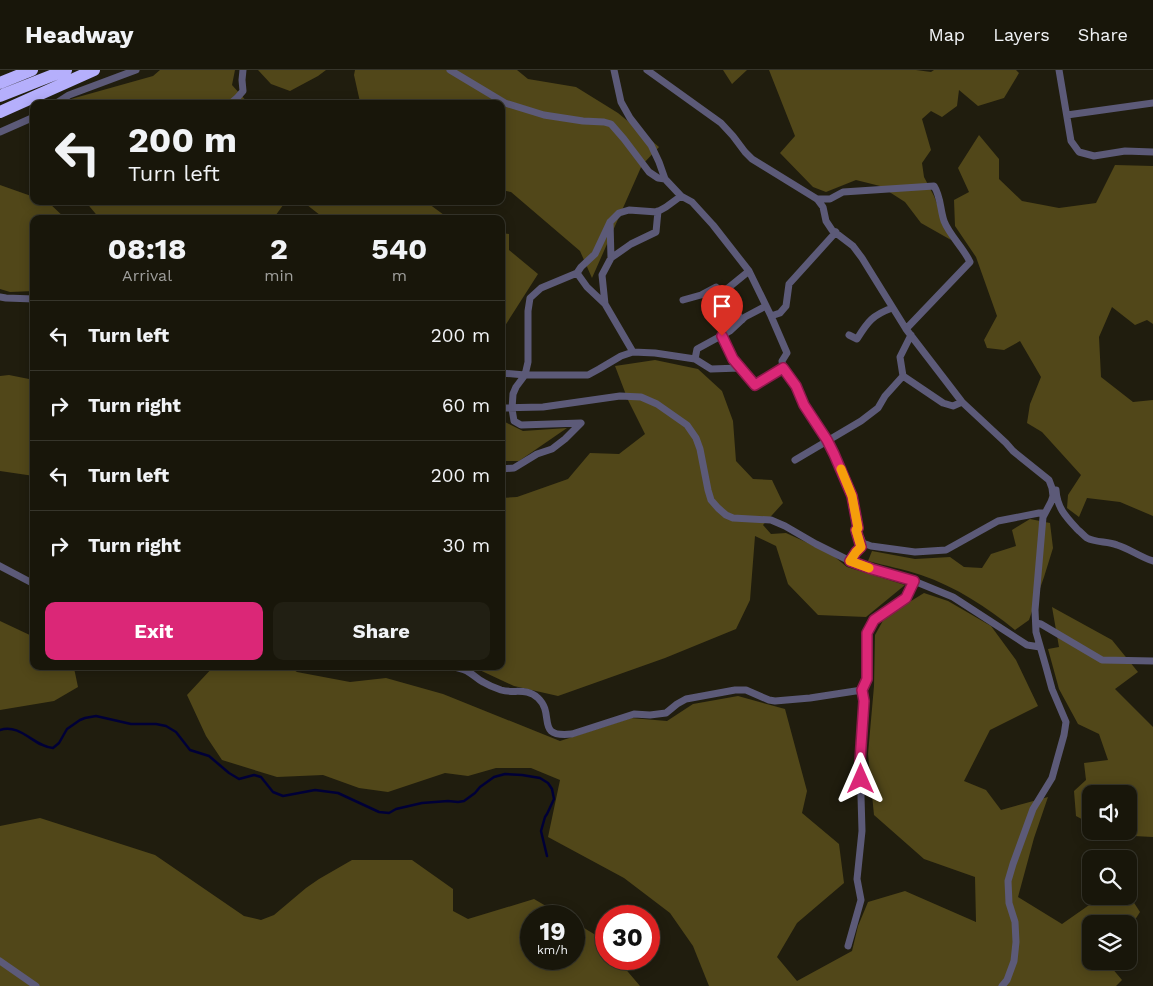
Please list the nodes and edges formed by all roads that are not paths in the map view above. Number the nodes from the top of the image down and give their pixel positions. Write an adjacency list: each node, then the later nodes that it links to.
1 (32, 70): 10 (highway)
2 (66, 70): 11 (highway)
3 (94, 70): 17 (highway)
4 (136, 70): 12 (street)
5 (243, 70): 13 (street)
6 (450, 70): 14 (street)
7 (614, 70): 22 (street)
8 (646, 70): 24 (street)
9 (1059, 70): 18 (street)
10 (0, 83)
11 (0, 96)
12 (61, 100)
13 (235, 100)
14 (500, 100)
15 (505, 103): 22 (street)
16 (1153, 104): 18 (street)
17 (0, 112)
18 (1067, 115): 21 (street)
19 (30, 118): 20 (street)
20 (0, 132)
21 (1153, 152)
22 (665, 179): 23 (street)
23 (681, 196): 25 (street); 29 (street)
24 (817, 199): 27 (street); 40 (street)
25 (658, 211): 26 (street); 28 (street)
26 (610, 222): 28 (street); 30 (street)
27 (836, 232): 37 (street); 38 (street)
28 (611, 258): 35 (street)
29 (749, 271): 31 (street); 36 (street)
30 (577, 273): 35 (street); 48 (street)
31 (722, 292): 34 (street); 39 (street)
32 (0, 297): 33 (street)
33 (30, 299)
34 (683, 300)
35 (605, 304): 43 (street)
36 (766, 306): 38 (street); 39 (street)
37 (892, 308): 40 (street); 41 (street)
38 (771, 316): 46 (street)
39 (742, 320): 42 (street)
40 (909, 332): 49 (street); 50 (street)
41 (849, 334)
42 (722, 336): 44 (street); 45 (street)
43 (633, 352): 44 (street); 48 (street)
44 (695, 359): 45 (street)
45 (740, 368): 46 (street)
46 (783, 368): 53 (street)
47 (505, 373): 48 (street)
48 (525, 375): 52 (street)
49 (903, 376): 50 (street); 53 (street)
50 (962, 402): 56 (street)
51 (505, 408): 52 (street)
52 (512, 409): 55 (street); 59 (street)
53 (827, 440): 54 (street); 58 (street)
54 (795, 460)
55 (505, 469)
56 (1049, 480): 57 (street); 60 (street)
57 (1045, 513): 58 (street); 64 (street)
58 (858, 528): 59 (street)
59 (850, 561): 62 (street)
60 (1153, 561)
61 (0, 566): 63 (street)
62 (914, 581): 65 (street); 68 (street)
63 (30, 582)
64 (1036, 623): 65 (street); 66 (street)
65 (1040, 647): 72 (street)
66 (1153, 661)
67 (465, 670): 68 (street)
68 (862, 690): 69 (street)
69 (848, 946)
70 (0, 962): 71 (street)
71 (36, 986)
72 (1002, 986)

